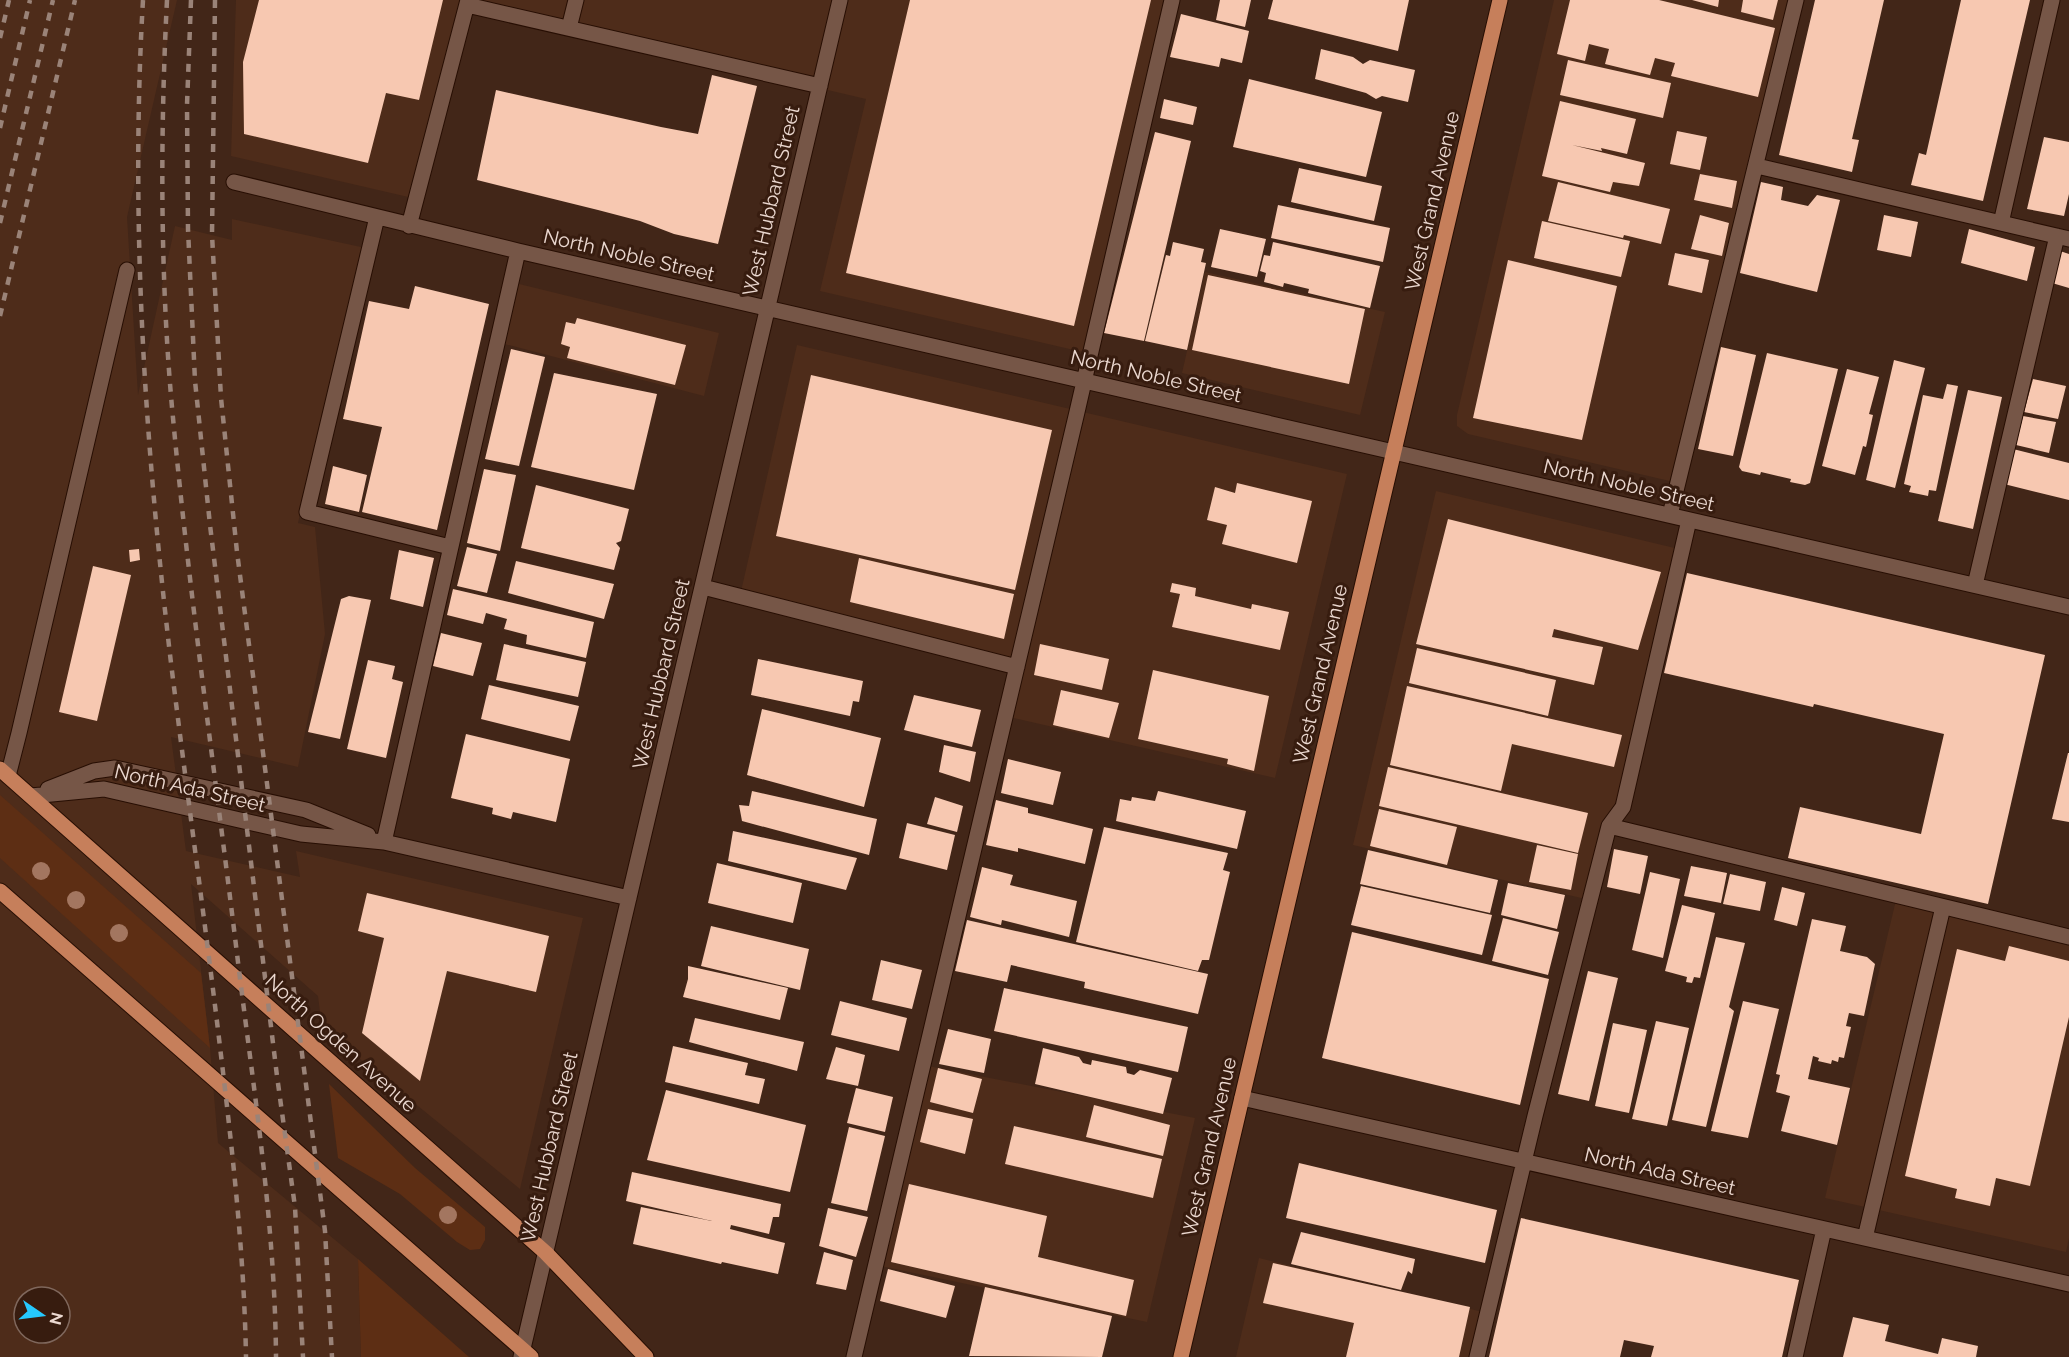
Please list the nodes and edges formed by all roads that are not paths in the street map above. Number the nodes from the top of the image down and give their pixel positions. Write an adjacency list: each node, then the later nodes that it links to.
1 (576, 0): 8 (street)
2 (840, 0): 9 (street, West Hubbard Street)
3 (1172, 0): 19 (street)
4 (1500, 0): 20 (main road, West Grand Avenue)
5 (1796, 0): 10 (street)
6 (2052, 0): 13 (street)
7 (467, 2): 8 (street); 14 (street)
8 (569, 28): 9 (street)
9 (820, 86): 18 (street, West Hubbard Street)
10 (1757, 166): 13 (street); 21 (street)
11 (234, 182): 12 (street, North Noble Street)
12 (377, 217): 14 (street, North Noble Street); 23 (street)
13 (2001, 223): 15 (street)
14 (409, 226): 16 (street, North Noble Street)
15 (2063, 238): 24 (street)
16 (518, 251): 18 (street, North Noble Street); 23 (street)
17 (127, 270): 28 (street)
18 (767, 308): 19 (street, North Noble Street); 25 (street, West Hubbard Street)
19 (1084, 381): 20 (street, North Noble Street); 27 (street)
20 (1394, 452): 21 (street, North Noble Street); 36 (main road, West Grand Avenue)
21 (1670, 515): 22 (street, North Noble Street)
22 (1689, 520): 24 (street, North Noble Street); 30 (street)
23 (450, 547): 31 (street)
24 (1975, 585): 26 (street, North Noble Street)
25 (703, 587): 27 (street); 33 (street, West Hubbard Street)
26 (2069, 607)
27 (1017, 667): 44 (street)
28 (4, 773): 29 (main road, North Ogden Avenue)
29 (31, 796): 31 (street, North Ada Street); 31 (street, North Ada Street); 40 (main road, North Ogden Avenue)
30 (1610, 826): 34 (street); 37 (street)
31 (384, 842): 33 (street, North Ada Street)
32 (0, 891): 42 (main road)
33 (629, 898): 40 (street, West Hubbard Street)
34 (1943, 907): 35 (street); 39 (street)
35 (2069, 938)
36 (1242, 1098): 37 (street, North Ada Street); 45 (main road, West Grand Avenue)
37 (1524, 1162): 38 (street, North Ada Street); 46 (street)
38 (1824, 1229): 39 (street, North Ada Street); 47 (street)
39 (1865, 1238): 41 (street, North Ada Street)
40 (546, 1253): 42 (street, West Hubbard Street); 43 (main road, North Ogden Avenue)
41 (2069, 1284)
42 (525, 1354)
43 (646, 1357)
44 (854, 1357)
45 (1181, 1357)
46 (1477, 1357)
47 (1795, 1357)

